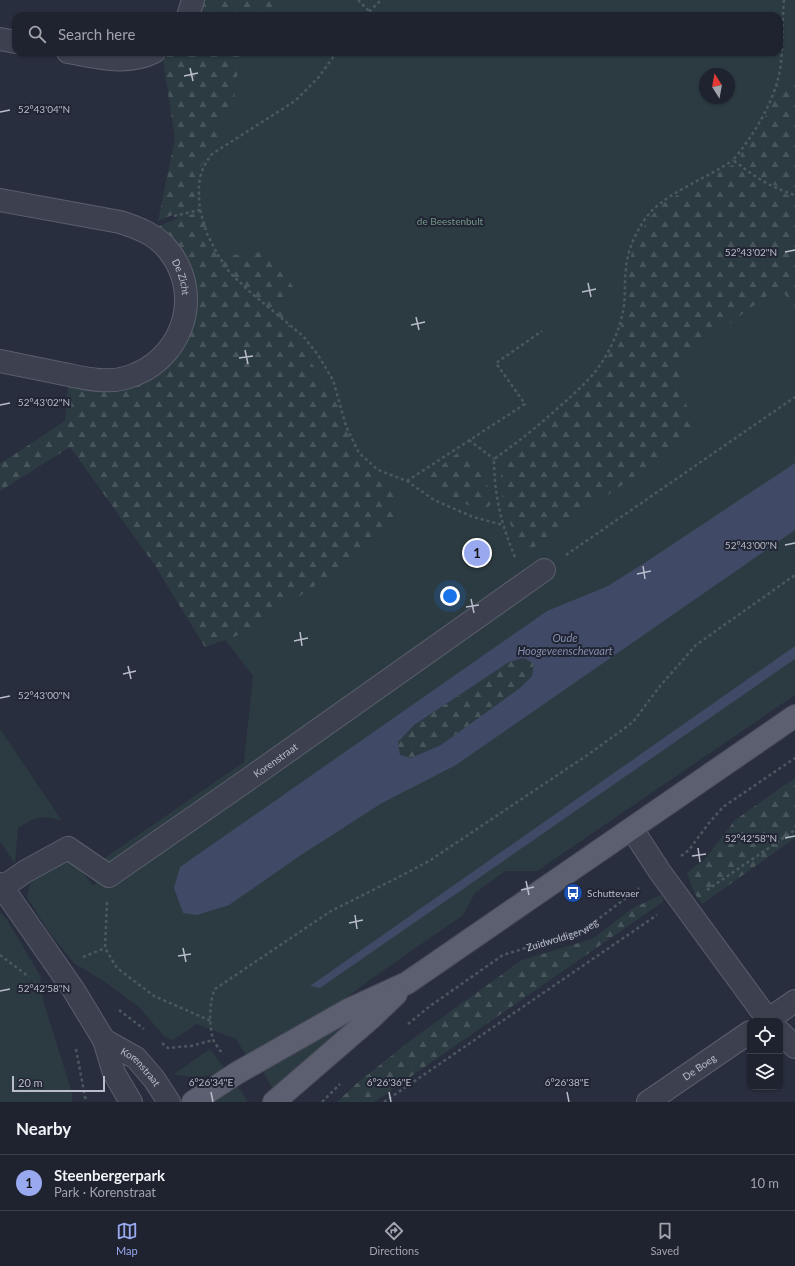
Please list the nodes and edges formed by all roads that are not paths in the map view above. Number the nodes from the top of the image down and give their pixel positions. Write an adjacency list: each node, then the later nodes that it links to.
1 (193, 0): 2 (street)
2 (189, 12)
3 (0, 39): 4 (street)
4 (12, 41)
5 (92, 56): 6 (street)
6 (143, 56)
7 (0, 200): 8 (street, De Zicht)
8 (0, 362)
9 (544, 570): 12 (street, Korenstraat)
10 (795, 716): 11 (main road)
11 (632, 828): 13 (main road); 15 (street)
12 (1, 887): 19 (street, Korenstraat)
13 (407, 983): 23 (main road); 24 (main road)
14 (795, 1001): 16 (street)
15 (767, 1018)
16 (776, 1018)
17 (747, 1034): 25 (street, De Boeg)
18 (783, 1034): 20 (street)
19 (104, 1040): 21 (street, Korenstraat); 22 (street, Korenstraat)
20 (795, 1046)
21 (131, 1102)
22 (169, 1102)
23 (192, 1102)
24 (274, 1102)
25 (648, 1102)

